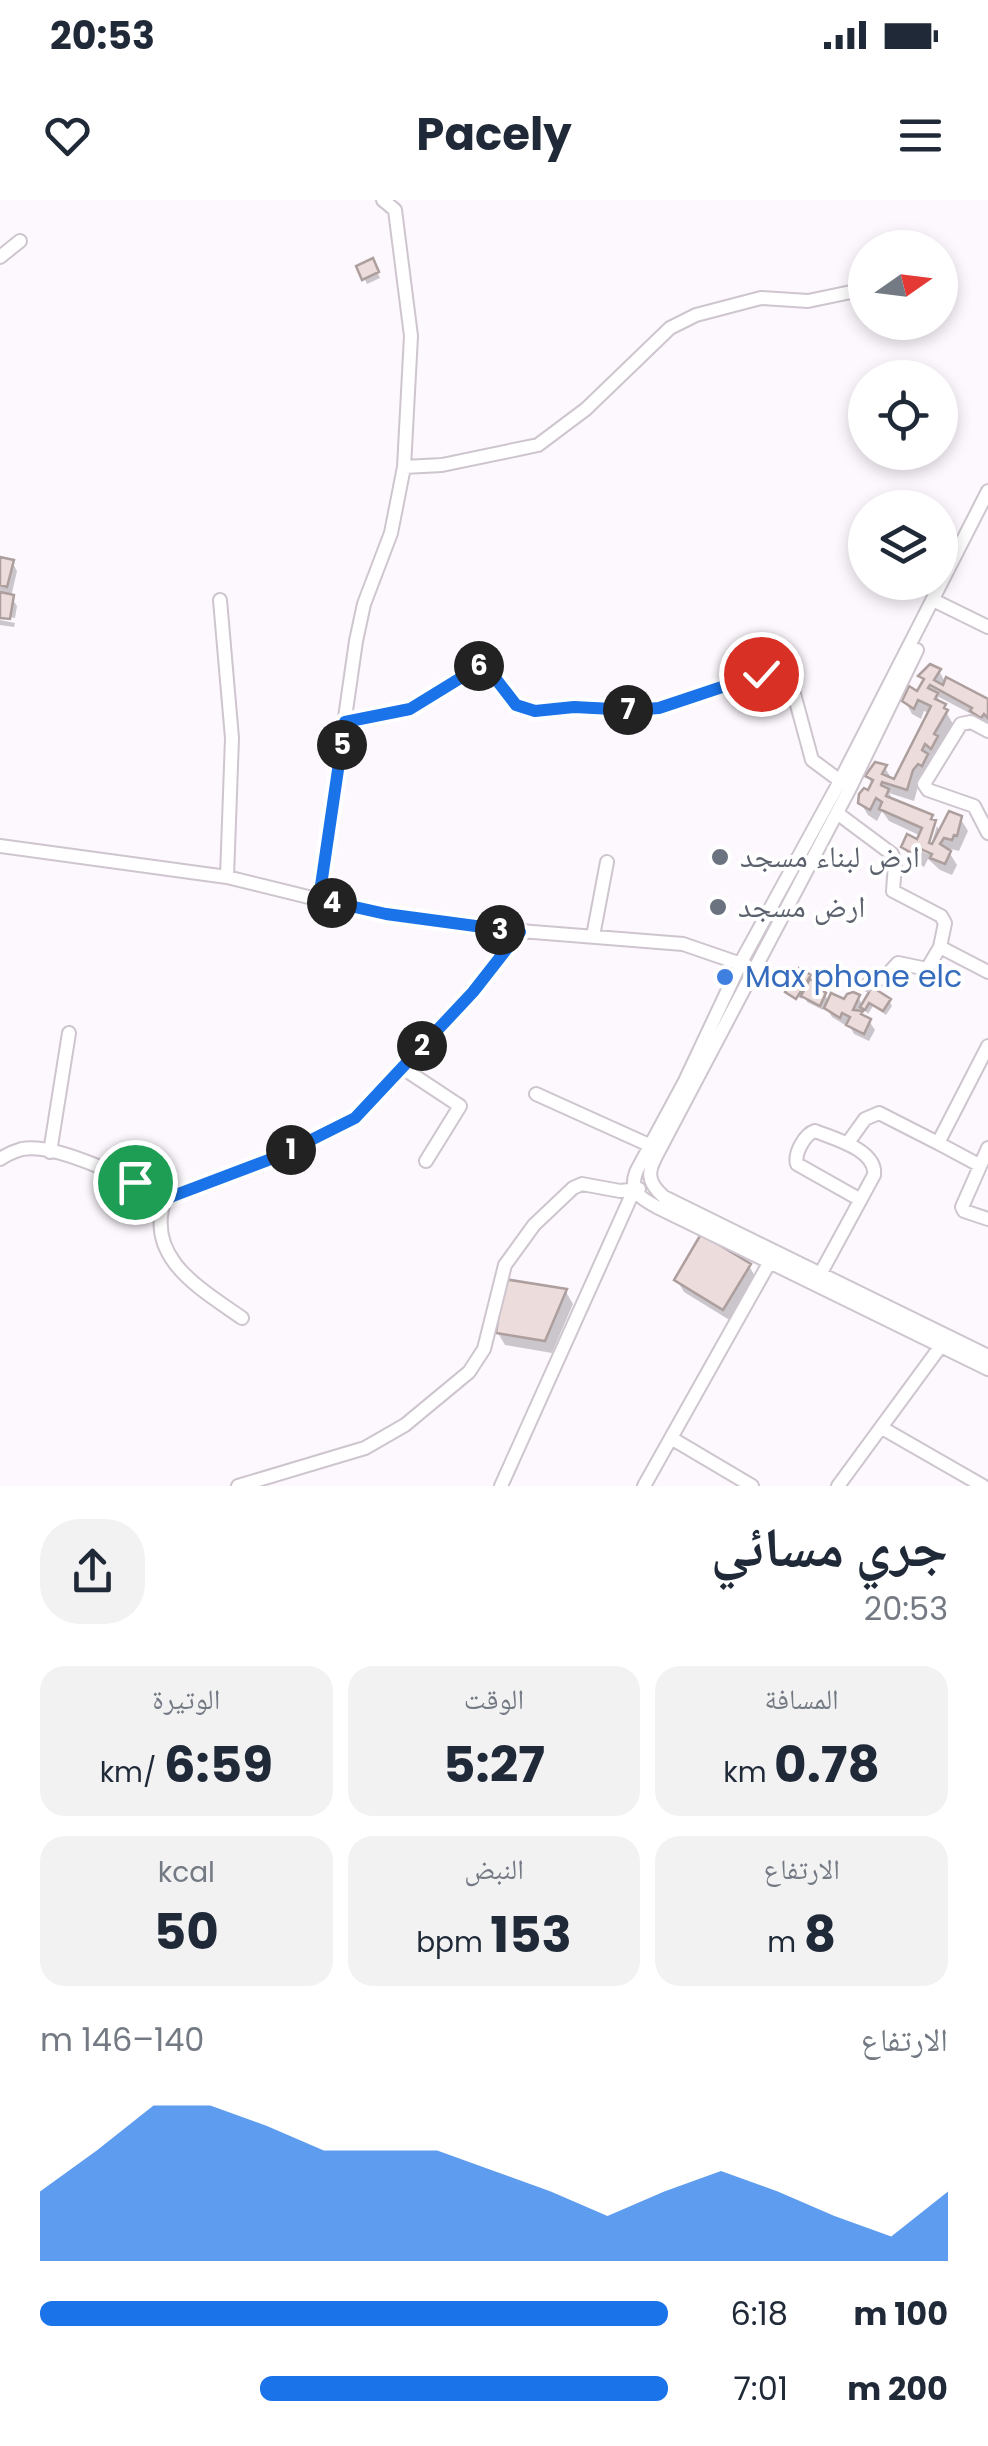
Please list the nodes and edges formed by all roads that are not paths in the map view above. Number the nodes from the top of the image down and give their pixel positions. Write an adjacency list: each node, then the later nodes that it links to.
1 (383, 200): 2 (street)
2 (399, 205): 6 (street)
3 (20, 241): 4 (street)
4 (0, 258)
5 (848, 293): 6 (street)
6 (404, 466): 17 (street)
7 (988, 491): 9 (street)
8 (988, 510): 10 (street)
9 (958, 555)
10 (958, 563)
11 (220, 600): 24 (street)
12 (937, 600): 19 (street)
13 (941, 600): 16 (street)
14 (943, 600): 15 (street)
15 (988, 618)
16 (988, 627)
17 (345, 722): 19 (street); 25 (street)
18 (988, 731): 21 (street)
19 (845, 784): 20 (street); 29 (street)
20 (836, 813): 28 (street); 29 (street)
21 (988, 833)
22 (0, 846): 24 (street)
23 (607, 862): 27 (street)
24 (227, 878): 25 (street)
25 (319, 899): 26 (street)
26 (520, 932): 27 (street); 34 (street)
27 (593, 936): 29 (street)
28 (940, 947): 30 (street); 31 (street)
29 (748, 966): 38 (street); 44 (street)
30 (988, 972)
31 (868, 984)
32 (69, 1034): 40 (street)
33 (988, 1046): 36 (street)
34 (401, 1067): 42 (street); 46 (street)
35 (536, 1094): 38 (street)
36 (938, 1143): 37 (street); 43 (street)
37 (847, 1144): 47 (street); 47 (street)
38 (649, 1146): 45 (street)
39 (988, 1148): 43 (street)
40 (50, 1152): 41 (street); 46 (street)
41 (0, 1159)
42 (426, 1161)
43 (979, 1166): 48 (street)
44 (652, 1186): 45 (street); 49 (street)
45 (634, 1190): 49 (street); 57 (street); 58 (street)
46 (165, 1199): 51 (street)
47 (859, 1199): 50 (street)
48 (988, 1219)
49 (773, 1257): 50 (street); 56 (street)
50 (818, 1279): 52 (street)
51 (242, 1318)
52 (944, 1342): 53 (street); 54 (street); 55 (street)
53 (988, 1356)
54 (988, 1369)
55 (882, 1428): 61 (street); 62 (street)
56 (671, 1438): 59 (street); 60 (street)
57 (238, 1486)
58 (501, 1486)
59 (644, 1486)
60 (752, 1486)
61 (838, 1486)
62 (983, 1486)

